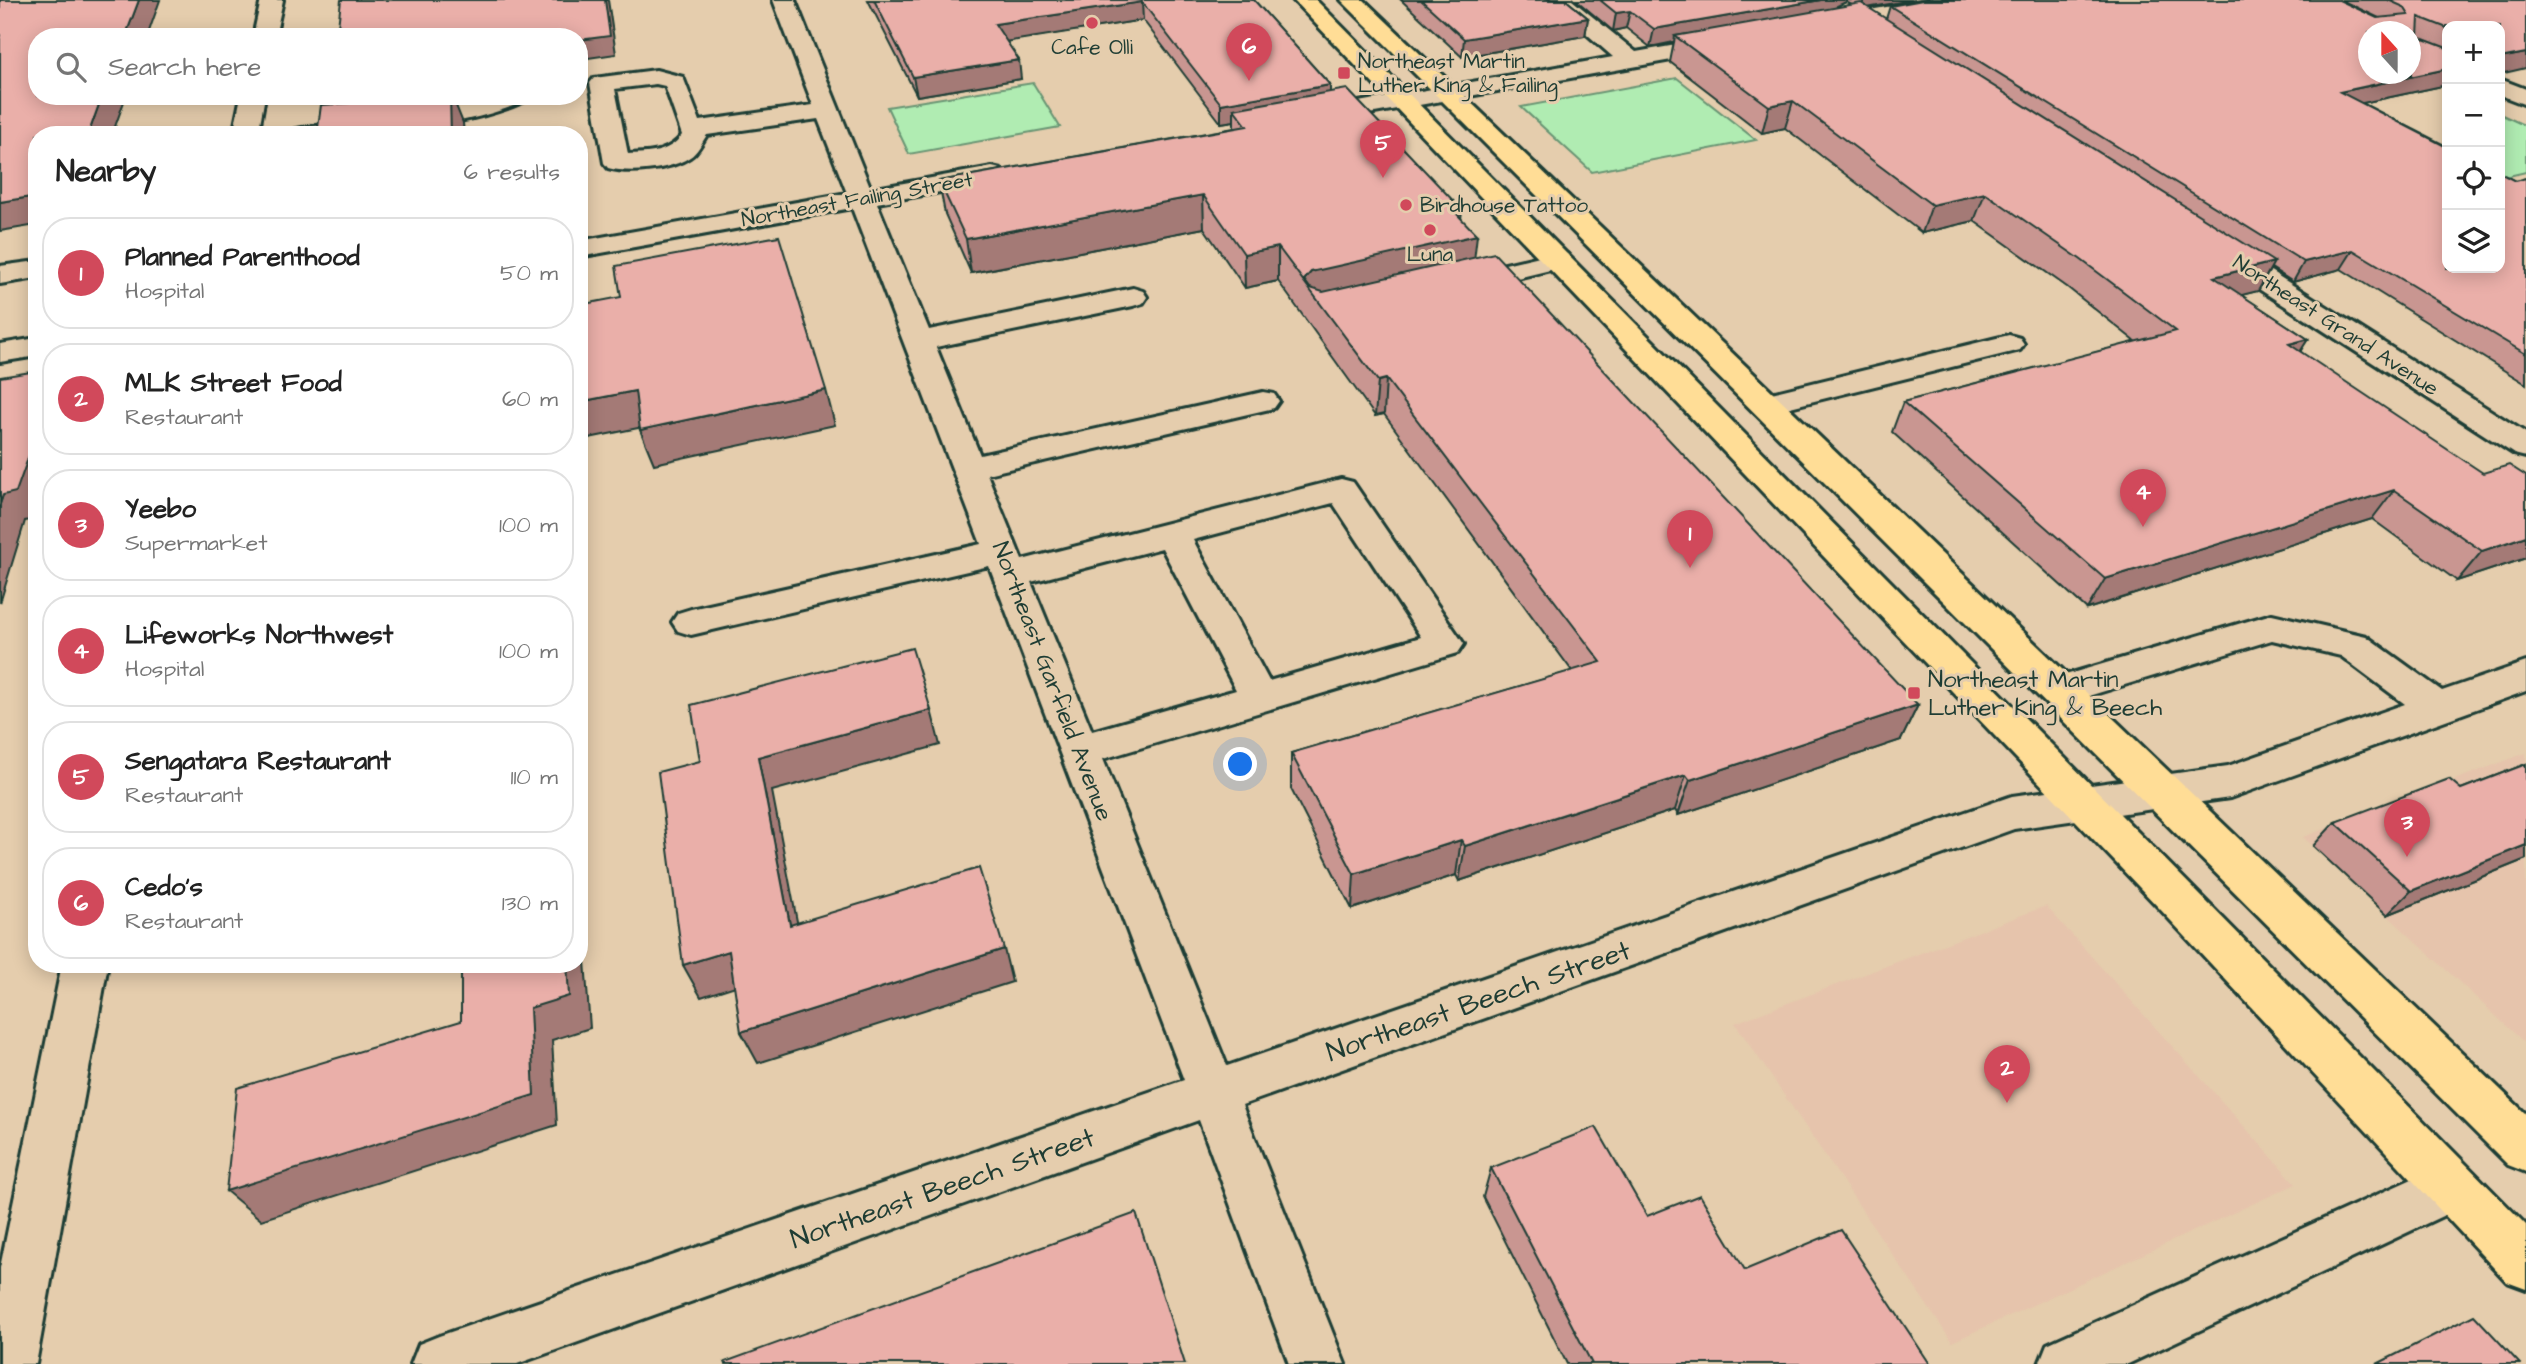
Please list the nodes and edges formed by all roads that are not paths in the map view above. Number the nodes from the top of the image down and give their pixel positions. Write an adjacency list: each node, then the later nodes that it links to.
1 (272, 0): 9 (street)
2 (784, 0): 22 (street, Northeast Garfield Avenue)
3 (1304, 0): 18 (main road)
4 (1352, 0): 16 (main road)
5 (1559, 0): 13 (street)
6 (1827, 0): 8 (street)
7 (1962, 0): 8 (street)
8 (1857, 19): 10 (street); 11 (street)
9 (266, 28)
10 (1810, 28)
11 (1888, 38)
12 (1741, 40): 13 (street)
13 (1631, 60): 16 (street)
14 (590, 85): 27 (street); 27 (street)
15 (2505, 88): 17 (street)
16 (1448, 93): 18 (street); 42 (main road)
17 (2526, 98)
18 (1403, 101): 23 (street); 32 (main road)
19 (251, 105): 24 (street)
20 (496, 105): 21 (street)
21 (489, 108): 25 (street); 26 (street)
22 (828, 110): 27 (street); 29 (street, Northeast Garfield Avenue)
23 (1289, 121)
24 (247, 126)
25 (364, 126)
26 (490, 126)
27 (699, 129)
28 (1010, 172): 29 (street, Northeast Failing Street)
29 (864, 198): 31 (street, Northeast Failing Street); 37 (street, Northeast Garfield Avenue)
30 (2201, 239): 43 (street, Northeast Grand Avenue)
31 (588, 247)
32 (1558, 260): 35 (street); 54 (main road)
33 (28, 270): 34 (street)
34 (0, 275)
35 (1439, 287)
36 (1133, 297): 37 (street)
37 (919, 341): 44 (street, Northeast Garfield Avenue)
38 (2009, 344): 42 (street)
39 (28, 348): 40 (street)
40 (0, 353)
41 (1263, 401): 44 (street)
42 (1766, 404): 49 (main road)
43 (2526, 447)
44 (969, 468): 46 (street, Northeast Garfield Avenue)
45 (1172, 533): 46 (street); 50 (street); 50 (street)
46 (1007, 563): 47 (street); 52 (street, Northeast Garfield Avenue)
47 (691, 622)
48 (2526, 676): 51 (street, Northeast Beech Street)
49 (2059, 691): 51 (street); 53 (main road)
50 (1259, 698): 52 (street)
51 (2437, 708): 53 (street, Northeast Beech Street)
52 (1080, 750): 56 (street, Northeast Garfield Avenue)
53 (2162, 792): 54 (street, Northeast Beech Street); 57 (main road)
54 (2084, 803): 56 (street, Northeast Beech Street); 58 (main road)
55 (83, 973): 60 (street)
56 (1214, 1091): 61 (street, Northeast Beech Street); 62 (street, Northeast Garfield Avenue)
57 (2526, 1148)
58 (2452, 1186): 59 (main road); 63 (street)
59 (2526, 1263)
60 (8, 1364)
61 (439, 1364)
62 (1317, 1364)
63 (2067, 1364)

